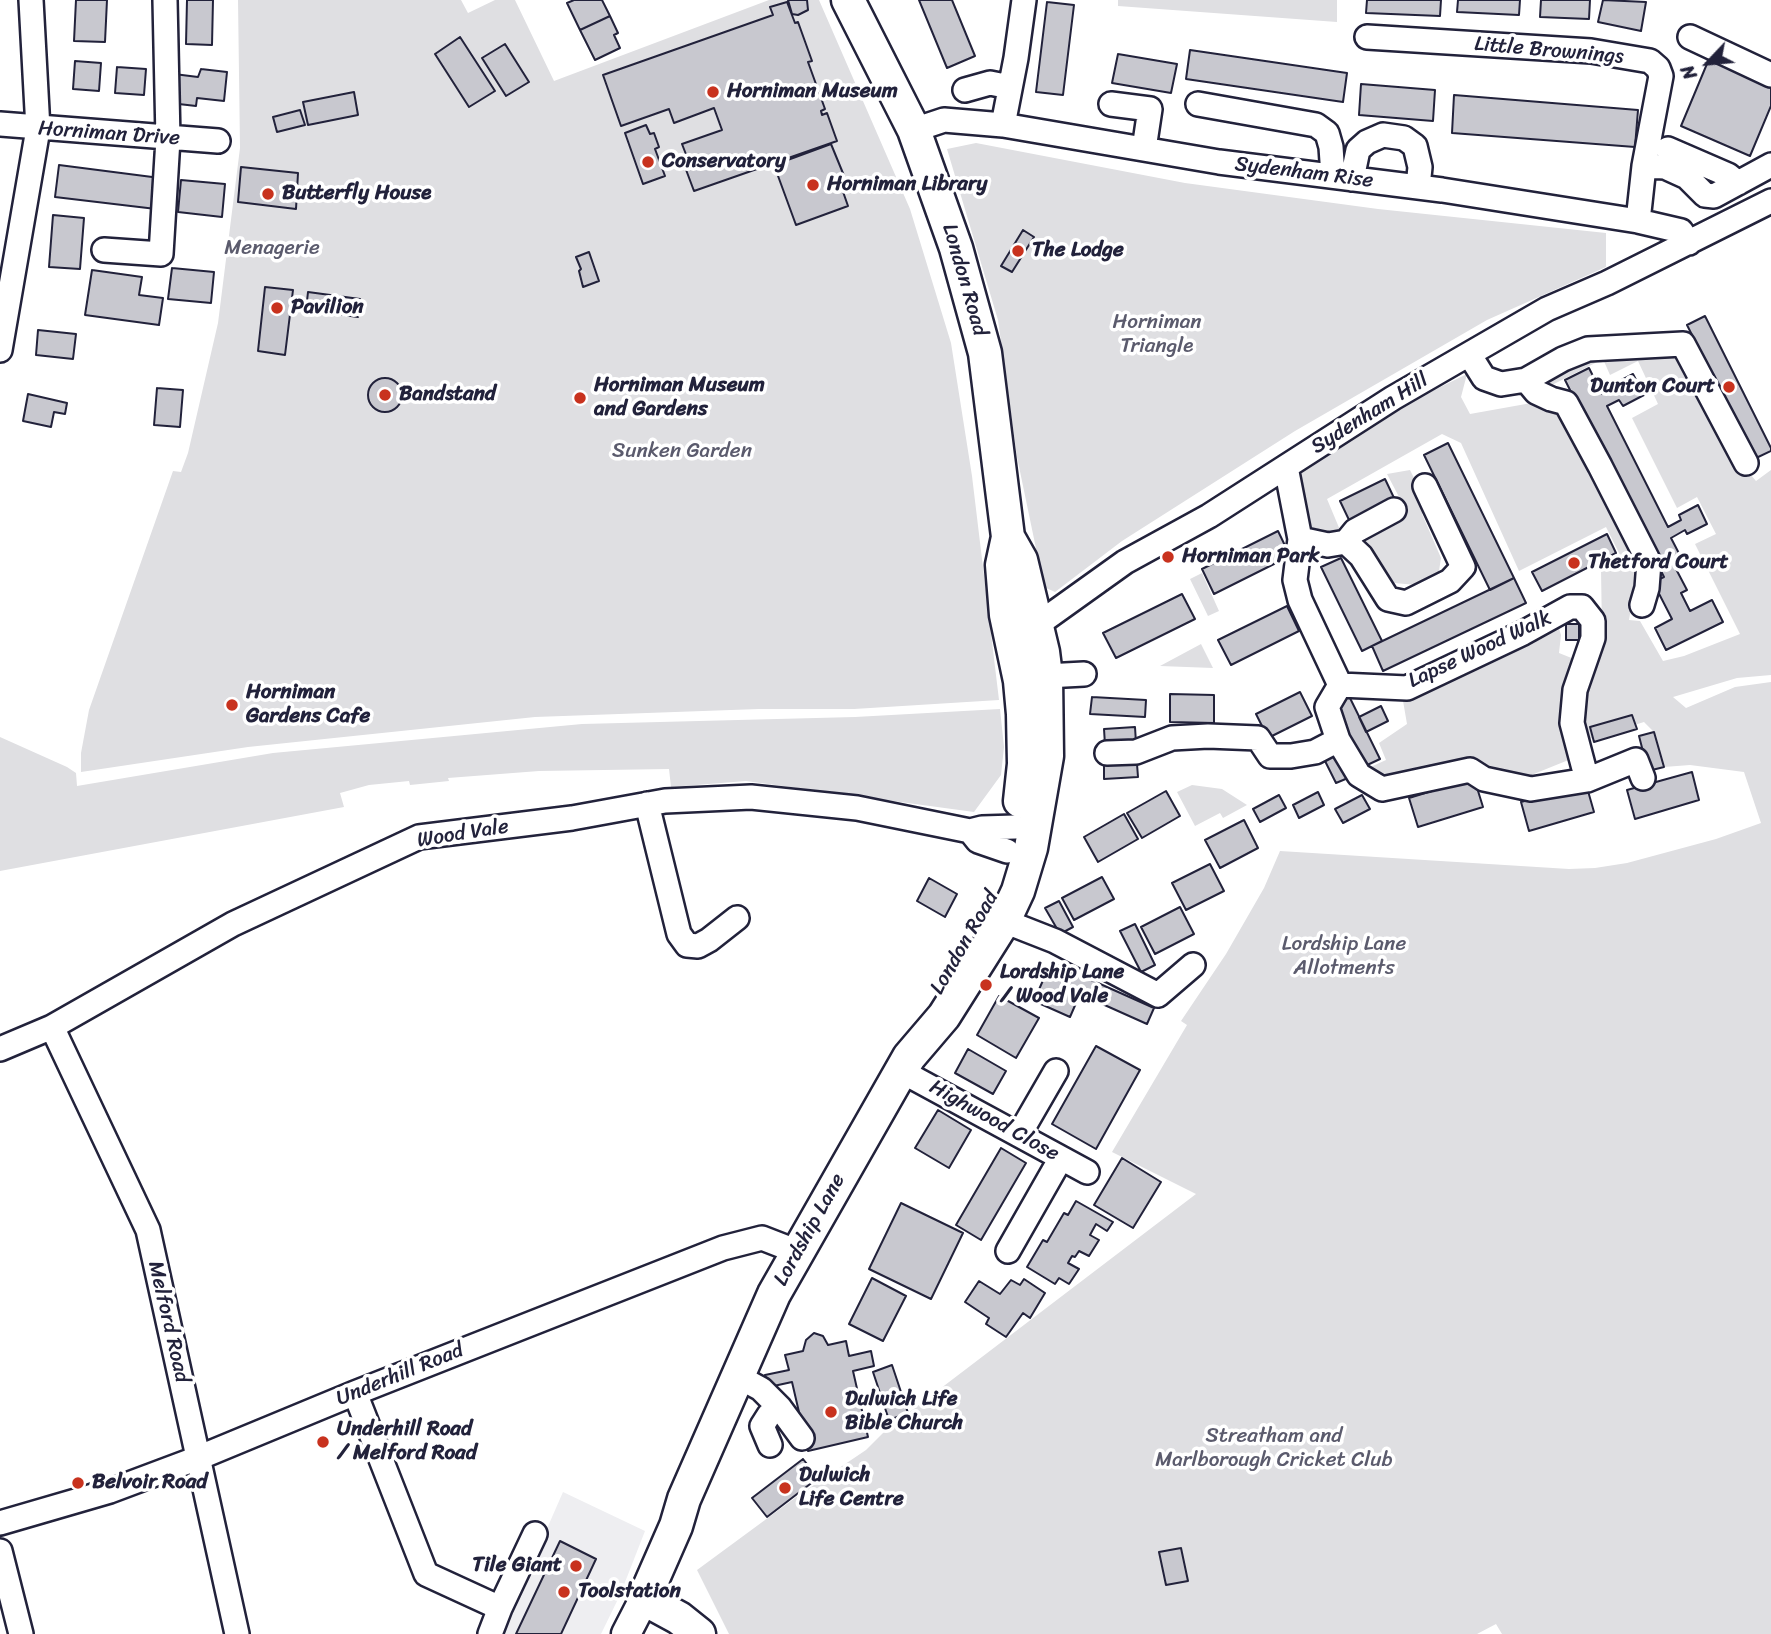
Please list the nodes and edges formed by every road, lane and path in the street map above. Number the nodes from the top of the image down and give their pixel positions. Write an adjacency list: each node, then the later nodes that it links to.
1 (31, 0): 14 (street)
2 (165, 0): 16 (street)
3 (848, 0): 15 (highway, London Road)
4 (1024, 0): 8 (street)
5 (1367, 37): 21 (street, Little Brownings)
6 (1690, 37): 7 (street)
7 (1771, 75)
8 (1010, 87): 9 (street); 13 (street)
9 (965, 90)
10 (1111, 104): 18 (street)
11 (1198, 104): 22 (street)
12 (0, 124): 14 (street, Horniman Drive)
13 (1003, 125): 15 (street, Sydenham Rise); 18 (street, Sydenham Rise)
14 (38, 129): 16 (street, Horniman Drive); 29 (street)
15 (914, 130): 36 (highway, London Road)
16 (168, 139): 17 (street, Horniman Drive); 28 (street)
17 (218, 141)
18 (1144, 149): 22 (street, Sydenham Rise)
19 (1668, 149): 23 (street)
20 (1771, 165): 23 (street)
21 (1644, 166): 23 (street); 26 (street, Little Brownings)
22 (1343, 178): 24 (street, Sydenham Rise); 24 (street)
23 (1738, 183)
24 (1418, 187): 26 (street, Sydenham Rise)
25 (1771, 201): 27 (street, Sydenham Hill)
26 (1638, 221): 27 (street, Sydenham Rise)
27 (1689, 243): 30 (street, Sydenham Hill)
28 (104, 250)
29 (0, 350)
30 (1469, 354): 31 (street); 33 (street, Sydenham Hill)
31 (1527, 380): 32 (street); 39 (street)
32 (1746, 463)
33 (1286, 467): 37 (street); 40 (street, Sydenham Hill)
34 (1424, 486): 38 (street)
35 (1394, 510): 38 (street)
36 (1008, 537): 40 (highway, London Road); 42 (highway, London Road)
37 (1300, 539): 38 (street); 43 (street)
38 (1346, 542)
39 (1642, 605)
40 (1037, 625): 42 (highway, London Road)
41 (1084, 674): 42 (street)
42 (1033, 678): 49 (highway, London Road)
43 (1340, 685): 44 (street); 47 (street, Lapse Wood Walk)
44 (1338, 740): 45 (street); 47 (street)
45 (1107, 753)
46 (1643, 778): 47 (street)
47 (1587, 780)
48 (647, 804): 49 (street, Wood Vale); 50 (street); 53 (street, Wood Vale)
49 (1017, 842): 51 (highway, Lordship Lane); 55 (highway, London Road)
50 (737, 918)
51 (1004, 921): 52 (street); 55 (highway, Lordship Lane)
52 (1193, 965)
53 (52, 1027): 54 (street, Wood Vale); 67 (street, Melford Road)
54 (0, 1049)
55 (905, 1064): 57 (street, Highwood Close); 61 (highway, Lordship Lane)
56 (1056, 1071): 57 (street)
57 (1019, 1135): 58 (street, Highwood Close)
58 (1061, 1158): 59 (street, Highwood Close); 60 (street)
59 (1087, 1172)
60 (1008, 1251)
61 (798, 1252): 62 (highway, Lordship Lane); 63 (street, Underhill Road)
62 (737, 1376): 64 (street); 71 (highway, Lordship Lane)
63 (355, 1392): 67 (street, Underhill Road); 72 (street)
64 (780, 1408): 65 (street); 66 (street)
65 (802, 1438)
66 (770, 1446)
67 (198, 1458): 68 (street, Underhill Road); 74 (street, Melford Road)
68 (0, 1523)
69 (535, 1534): 72 (street)
70 (0, 1551): 73 (street)
71 (644, 1599): 76 (main road, Lordship Lane); 77 (highway)
72 (500, 1608): 75 (street)
73 (21, 1634)
74 (237, 1634)
75 (490, 1634)
76 (626, 1634)
77 (699, 1634)

